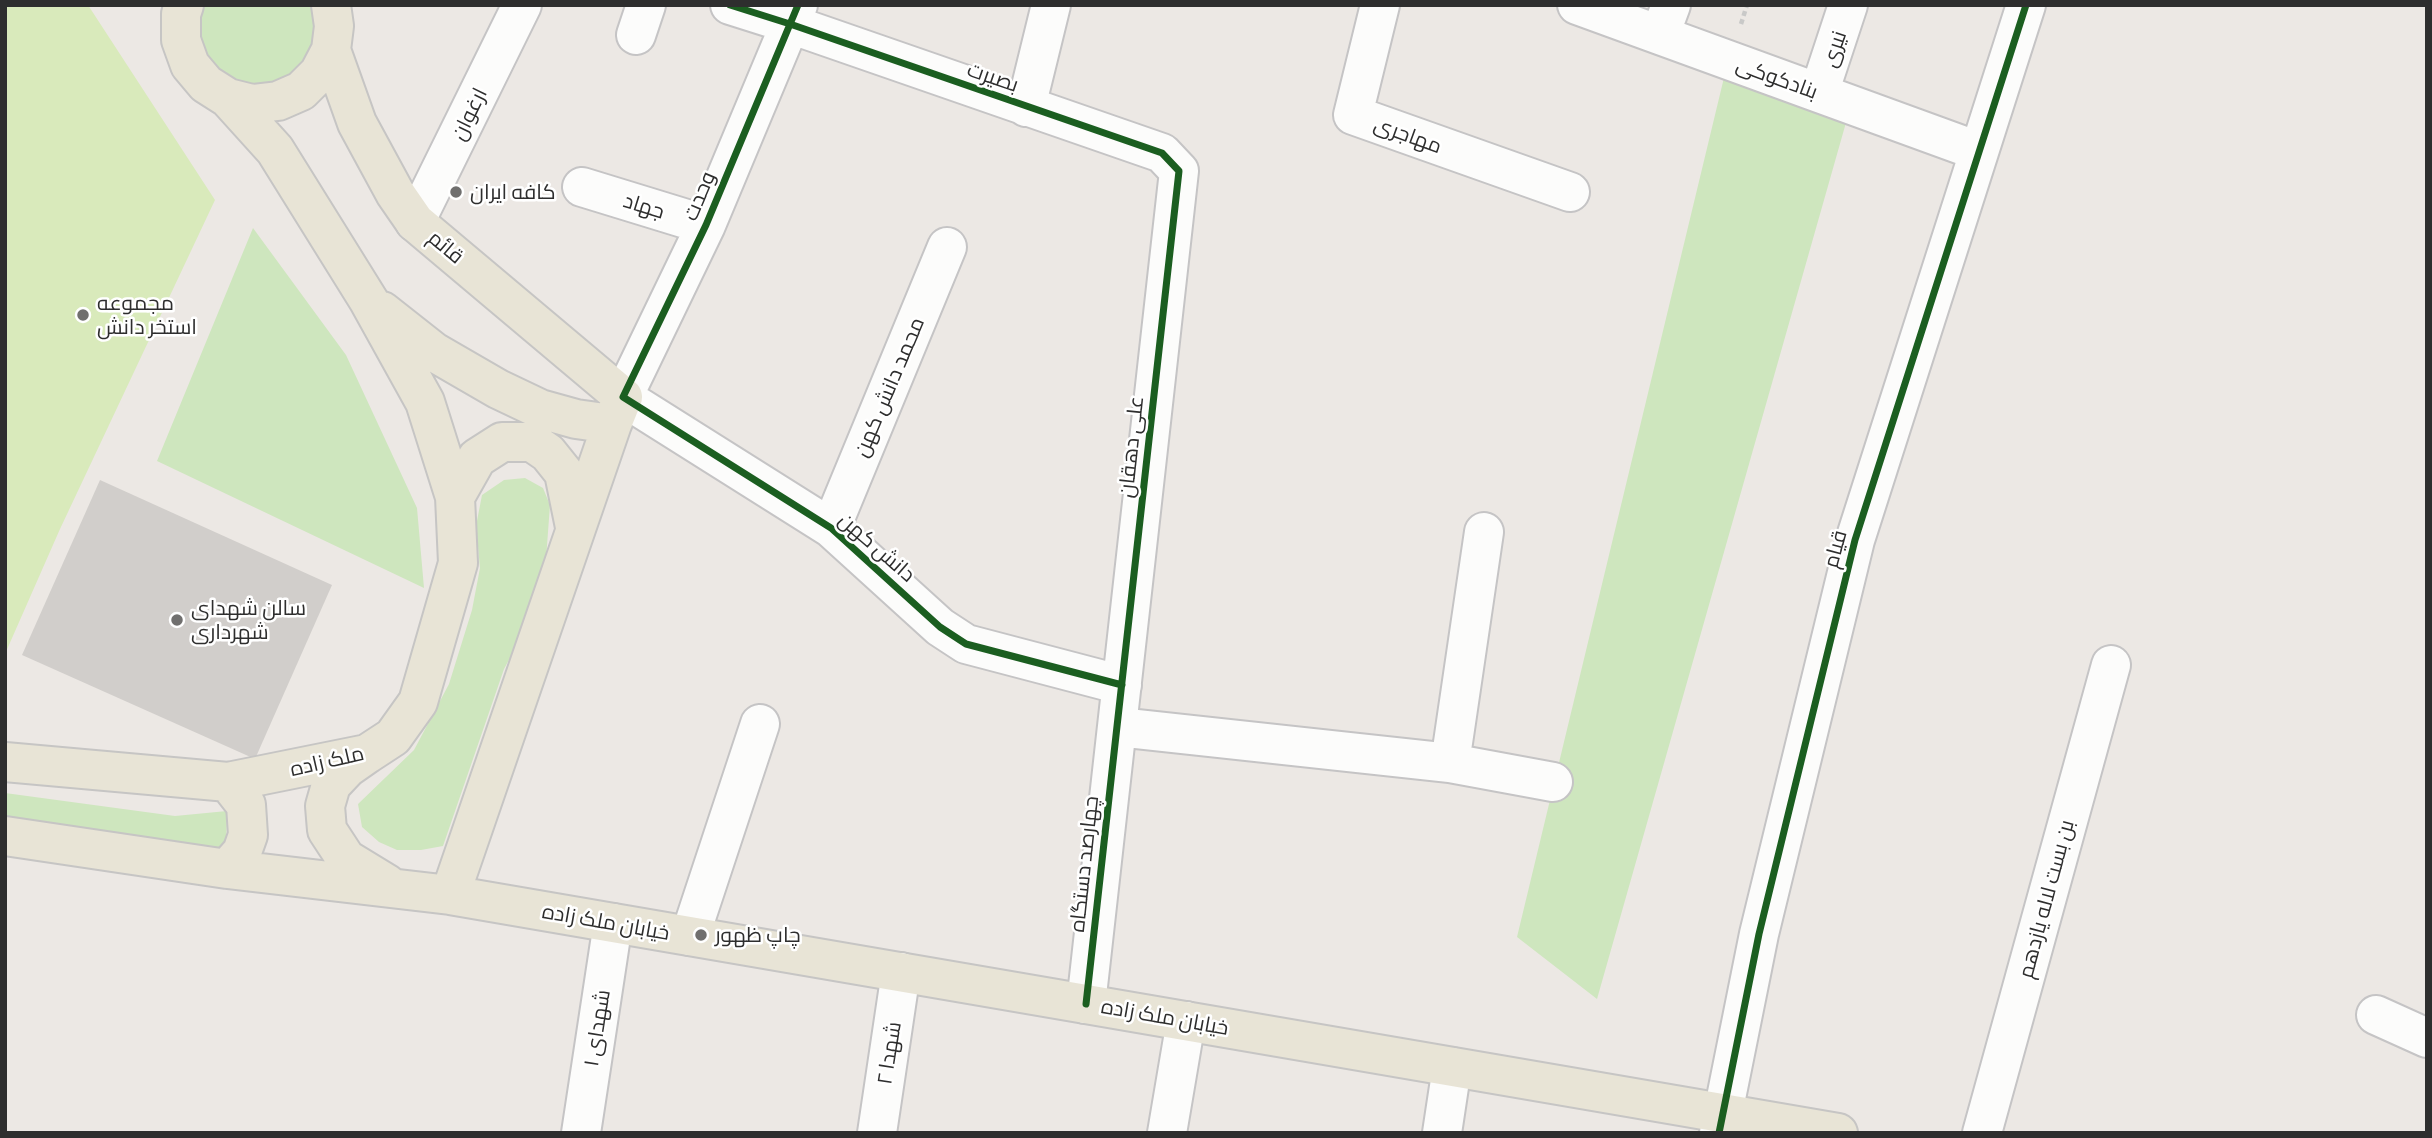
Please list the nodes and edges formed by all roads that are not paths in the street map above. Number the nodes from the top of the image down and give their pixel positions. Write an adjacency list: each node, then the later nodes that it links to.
1 (165, 5): 12 (main road)
2 (331, 5): 13 (main road)
3 (522, 5): 21 (street, ارغوان)
4 (730, 5): 10 (street, بصیرت)
5 (1051, 5): 16 (street)
6 (1380, 5): 20 (street, مهاجری)
7 (1577, 5): 11 (street, بنادکوکی)
8 (1848, 5): 14 (street, نیری)
9 (2026, 5): 17 (street, قیام)
10 (794, 14): 16 (street, بصیرت); 22 (street, وحدت)
11 (1666, 20): 14 (street, بنادکوکی)
12 (182, 23): 15 (main road)
13 (331, 50): 15 (main road); 21 (main road, قائم)
14 (1819, 93): 17 (street, بنادکوکی)
15 (228, 98): 24 (main road)
16 (1026, 107): 18 (street, بصیرت)
17 (1978, 151): 51 (street, قیام)
18 (1179, 171): 31 (street, علی دهقان)
19 (582, 187): 22 (street, جهاد)
20 (1570, 192)
21 (415, 222): 25 (main road, قائم)
22 (706, 225): 25 (street, وحدت)
23 (947, 247): 27 (street, محمد دانش کهن)
24 (369, 301): 25 (main road); 26 (main road)
25 (617, 410): 27 (street, دانش کهن); 28 (main road)
26 (455, 498): 28 (main road); 34 (main road, ملک زاده)
27 (831, 528): 31 (street, دانش کهن)
28 (576, 531): 42 (main road)
29 (1485, 532): 36 (street)
30 (2111, 665): 57 (street, بن بست لاله یازدهم)
31 (1122, 685): 33 (street, علی دهقان)
32 (760, 724): 44 (street)
33 (1118, 727): 36 (street); 46 (street, چهارصد دستگاه)
34 (367, 754): 37 (main road, ملک زاده); 41 (main road)
35 (5, 762): 37 (main road, ملک زاده)
36 (1450, 763): 38 (street)
37 (228, 782): 40 (main road)
38 (1553, 782)
39 (5, 836): 40 (main road)
40 (227, 869): 41 (main road)
41 (392, 887): 42 (main road)
42 (450, 895): 43 (main road, خیابان ملک زاده)
43 (614, 923): 44 (main road, خیابان ملک زاده); 52 (street, شهدای ۱)
44 (690, 936): 45 (main road, خیابان ملک زاده)
45 (901, 972): 46 (main road, خیابان ملک زاده); 53 (street, شهدا ۲)
46 (1086, 1004): 48 (main road, خیابان ملک زاده)
47 (2376, 1015): 49 (street)
48 (1186, 1021): 50 (main road, خیابان ملک زاده); 54 (street)
49 (2427, 1038)
50 (1452, 1067): 51 (main road, خیابان ملک زاده); 55 (street)
51 (1720, 1123): 56 (main road, خیابان ملک زاده)
52 (581, 1133)
53 (877, 1133)
54 (1167, 1133)
55 (1442, 1133)
56 (1838, 1133)
57 (1982, 1133)

